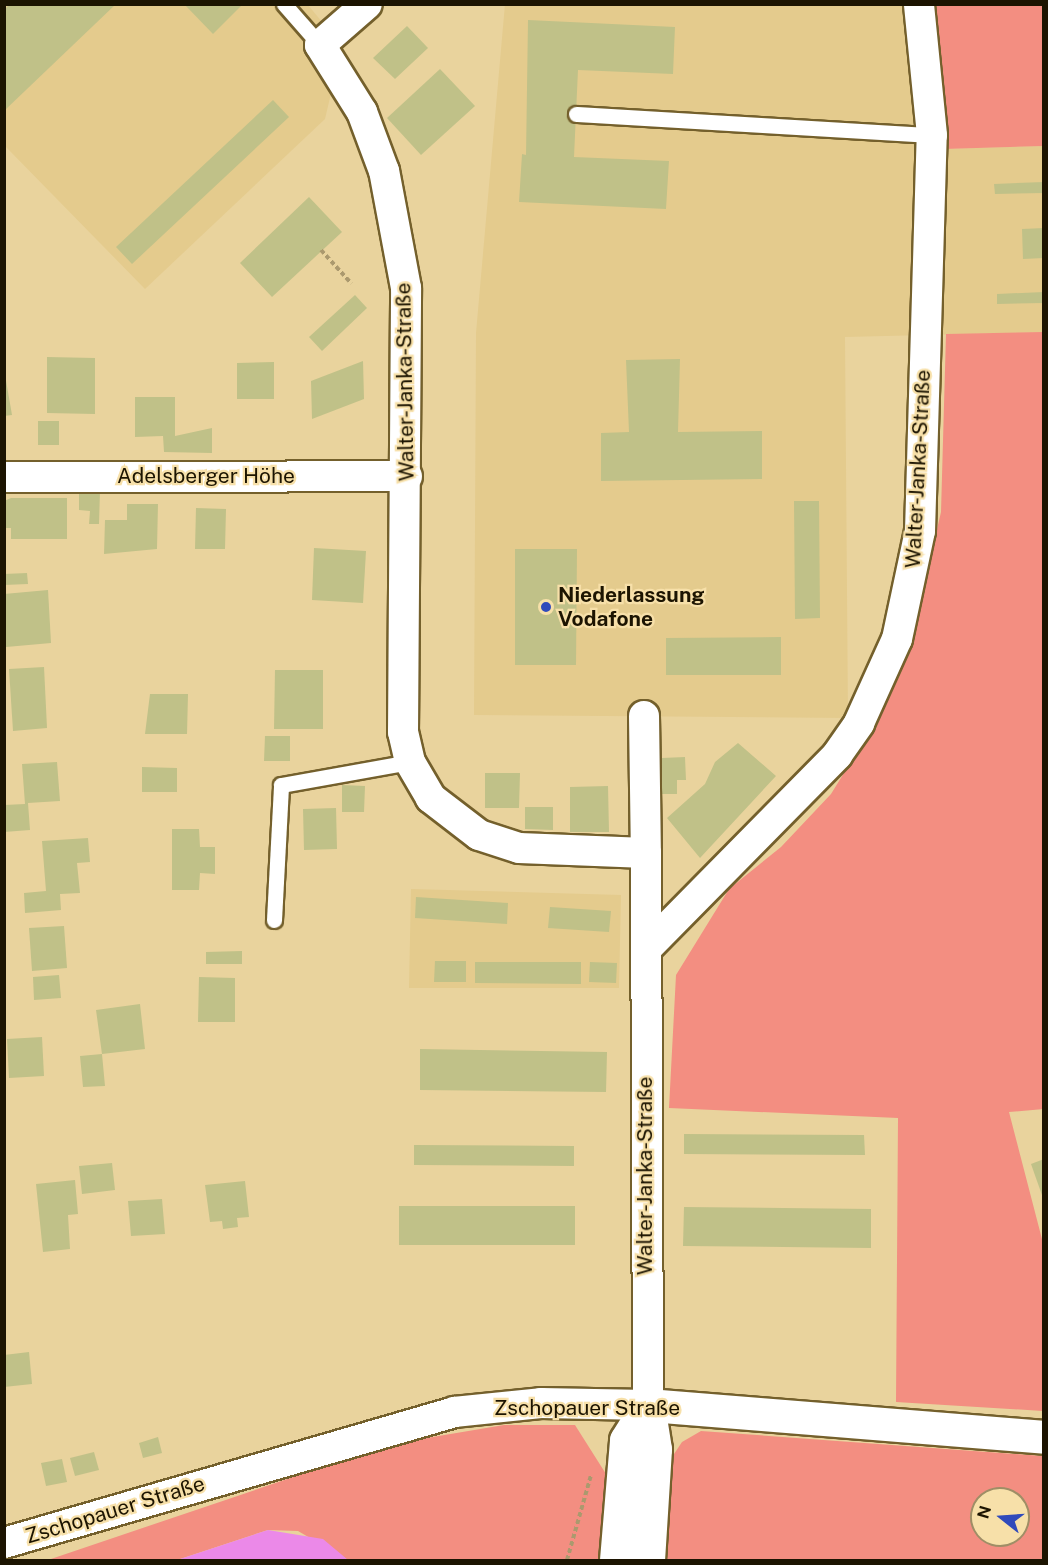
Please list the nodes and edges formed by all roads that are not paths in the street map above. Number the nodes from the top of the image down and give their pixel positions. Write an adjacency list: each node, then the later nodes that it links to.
1 (284, 4): 4 (lane)
2 (367, 4): 4 (street)
3 (919, 4): 6 (street, Walter-Janka-Straße)
4 (320, 45): 7 (street, Walter-Janka-Straße)
5 (576, 114): 6 (lane)
6 (932, 135): 13 (street, Walter-Janka-Straße)
7 (407, 476): 8 (street, Adelsberger Höhe); 10 (street, Walter-Janka-Straße)
8 (4, 477)
9 (644, 716): 11 (street, Walter-Janka-Straße)
10 (410, 762): 11 (street, Walter-Janka-Straße); 12 (lane)
11 (646, 853): 13 (street, Walter-Janka-Straße)
12 (274, 920)
13 (647, 948): 14 (street, Walter-Janka-Straße)
14 (648, 1405): 15 (main road, Zschopauer Straße); 16 (street, Zschopauer Straße); 17 (main road); 18 (main road)
15 (1044, 1437)
16 (4, 1543)
17 (616, 1560)
18 (648, 1560)

